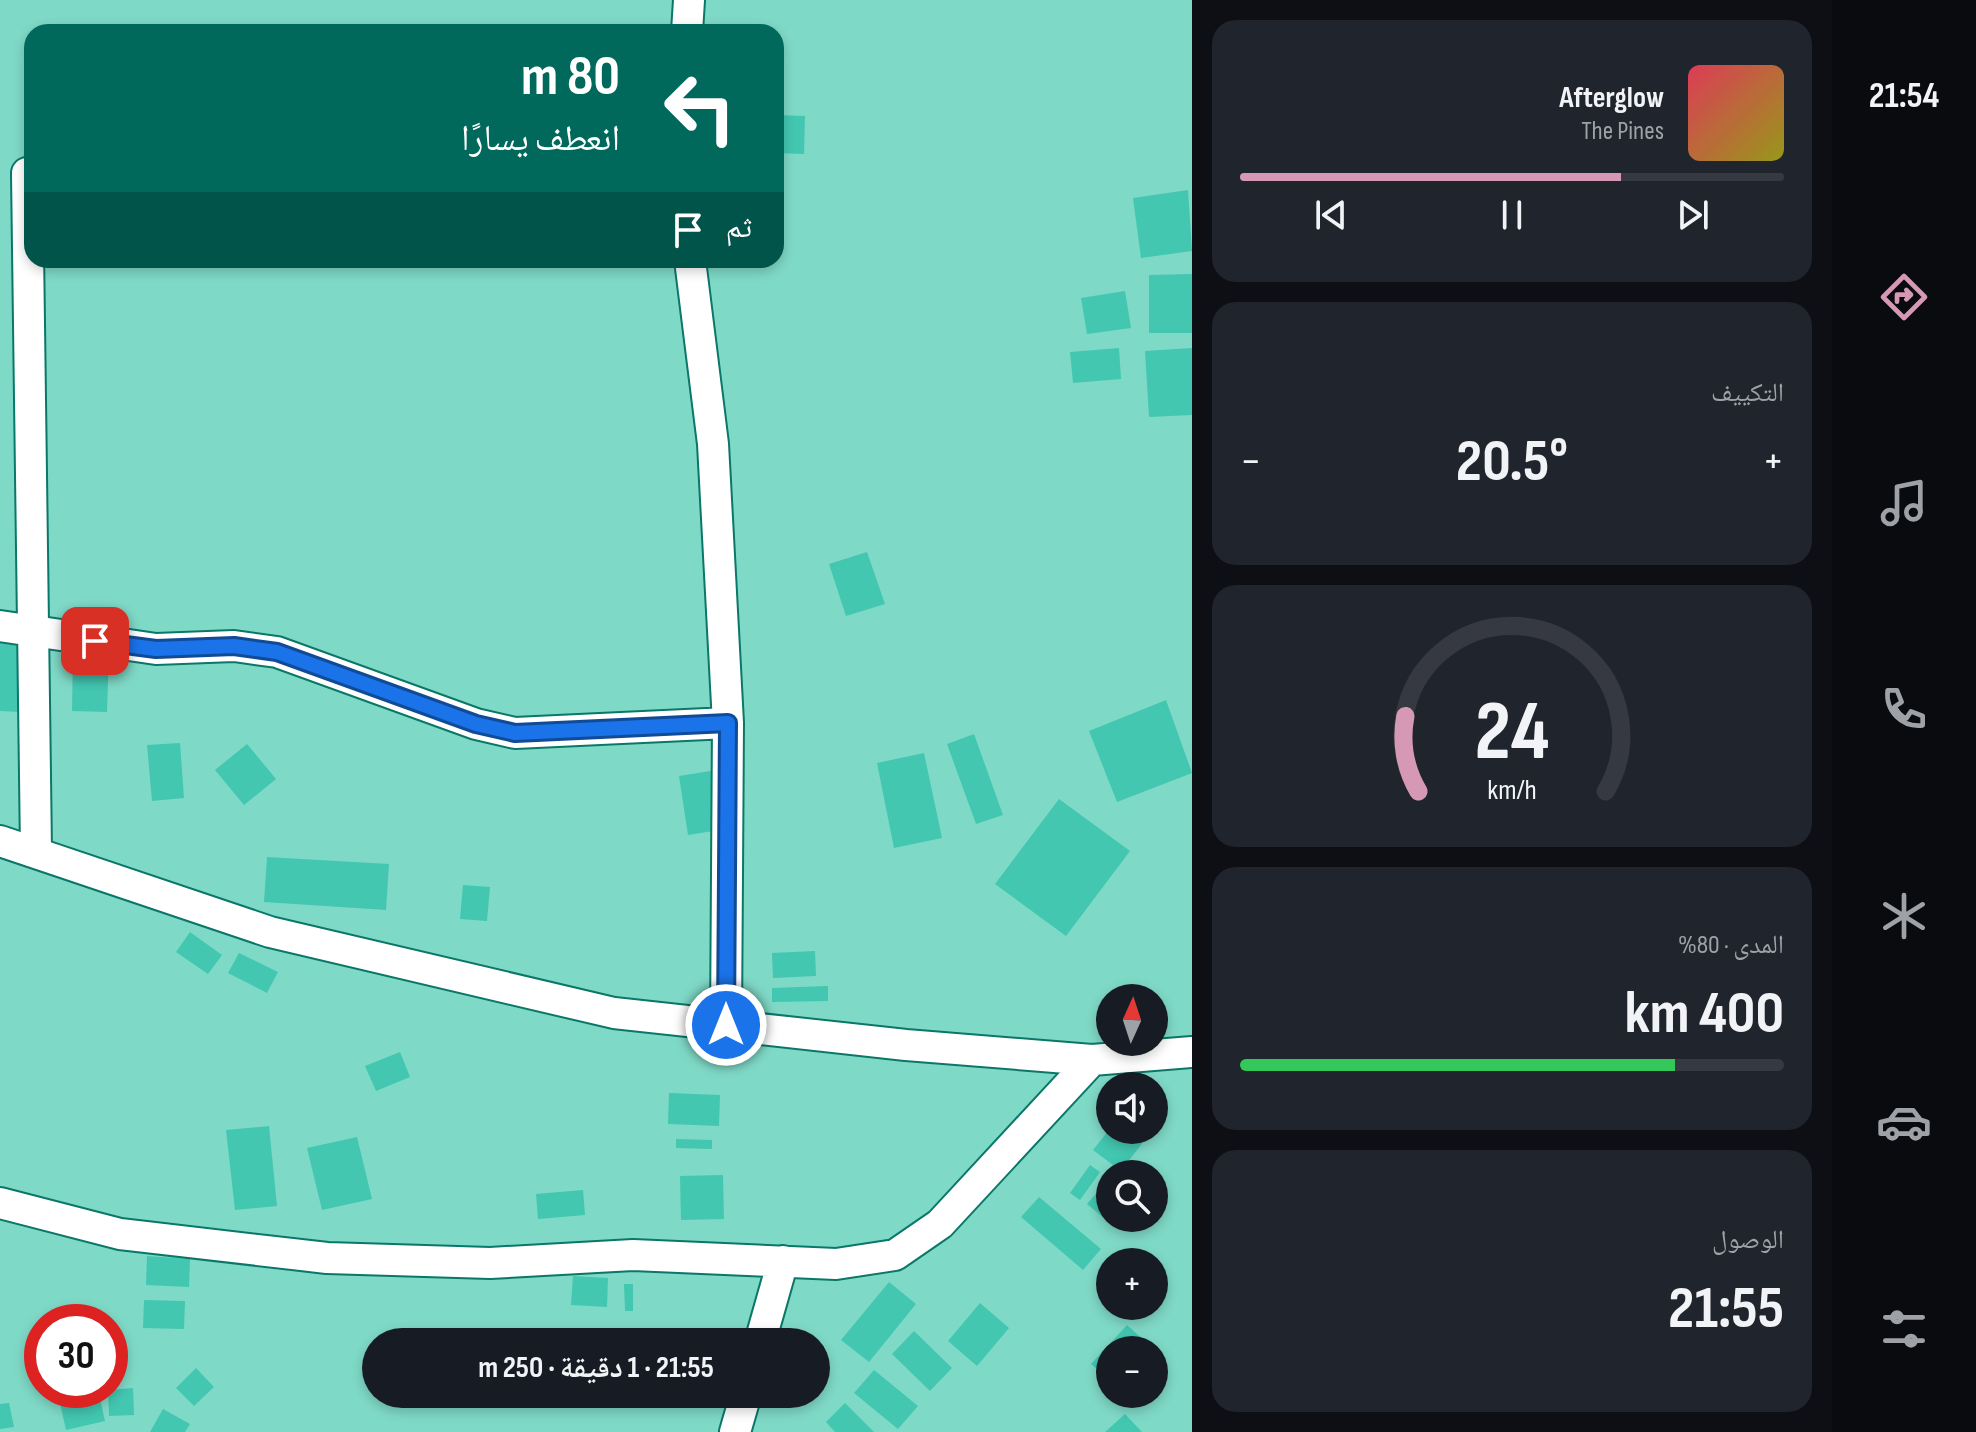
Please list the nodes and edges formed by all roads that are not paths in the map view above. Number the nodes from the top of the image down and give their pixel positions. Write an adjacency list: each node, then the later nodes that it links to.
1 (689, 0): 2 (street)
2 (688, 24)
3 (29, 268): 6 (street)
4 (691, 268): 7 (street)
5 (0, 626): 6 (street)
6 (35, 633): 7 (street); 9 (street)
7 (728, 723): 10 (street)
8 (0, 841): 9 (street)
9 (36, 851): 10 (street)
10 (726, 1025): 12 (street)
11 (1192, 1052): 12 (street)
12 (1092, 1060): 14 (street)
13 (0, 1203): 14 (street)
14 (783, 1261): 15 (street)
15 (764, 1328)
16 (742, 1408): 17 (street)
17 (735, 1432)

